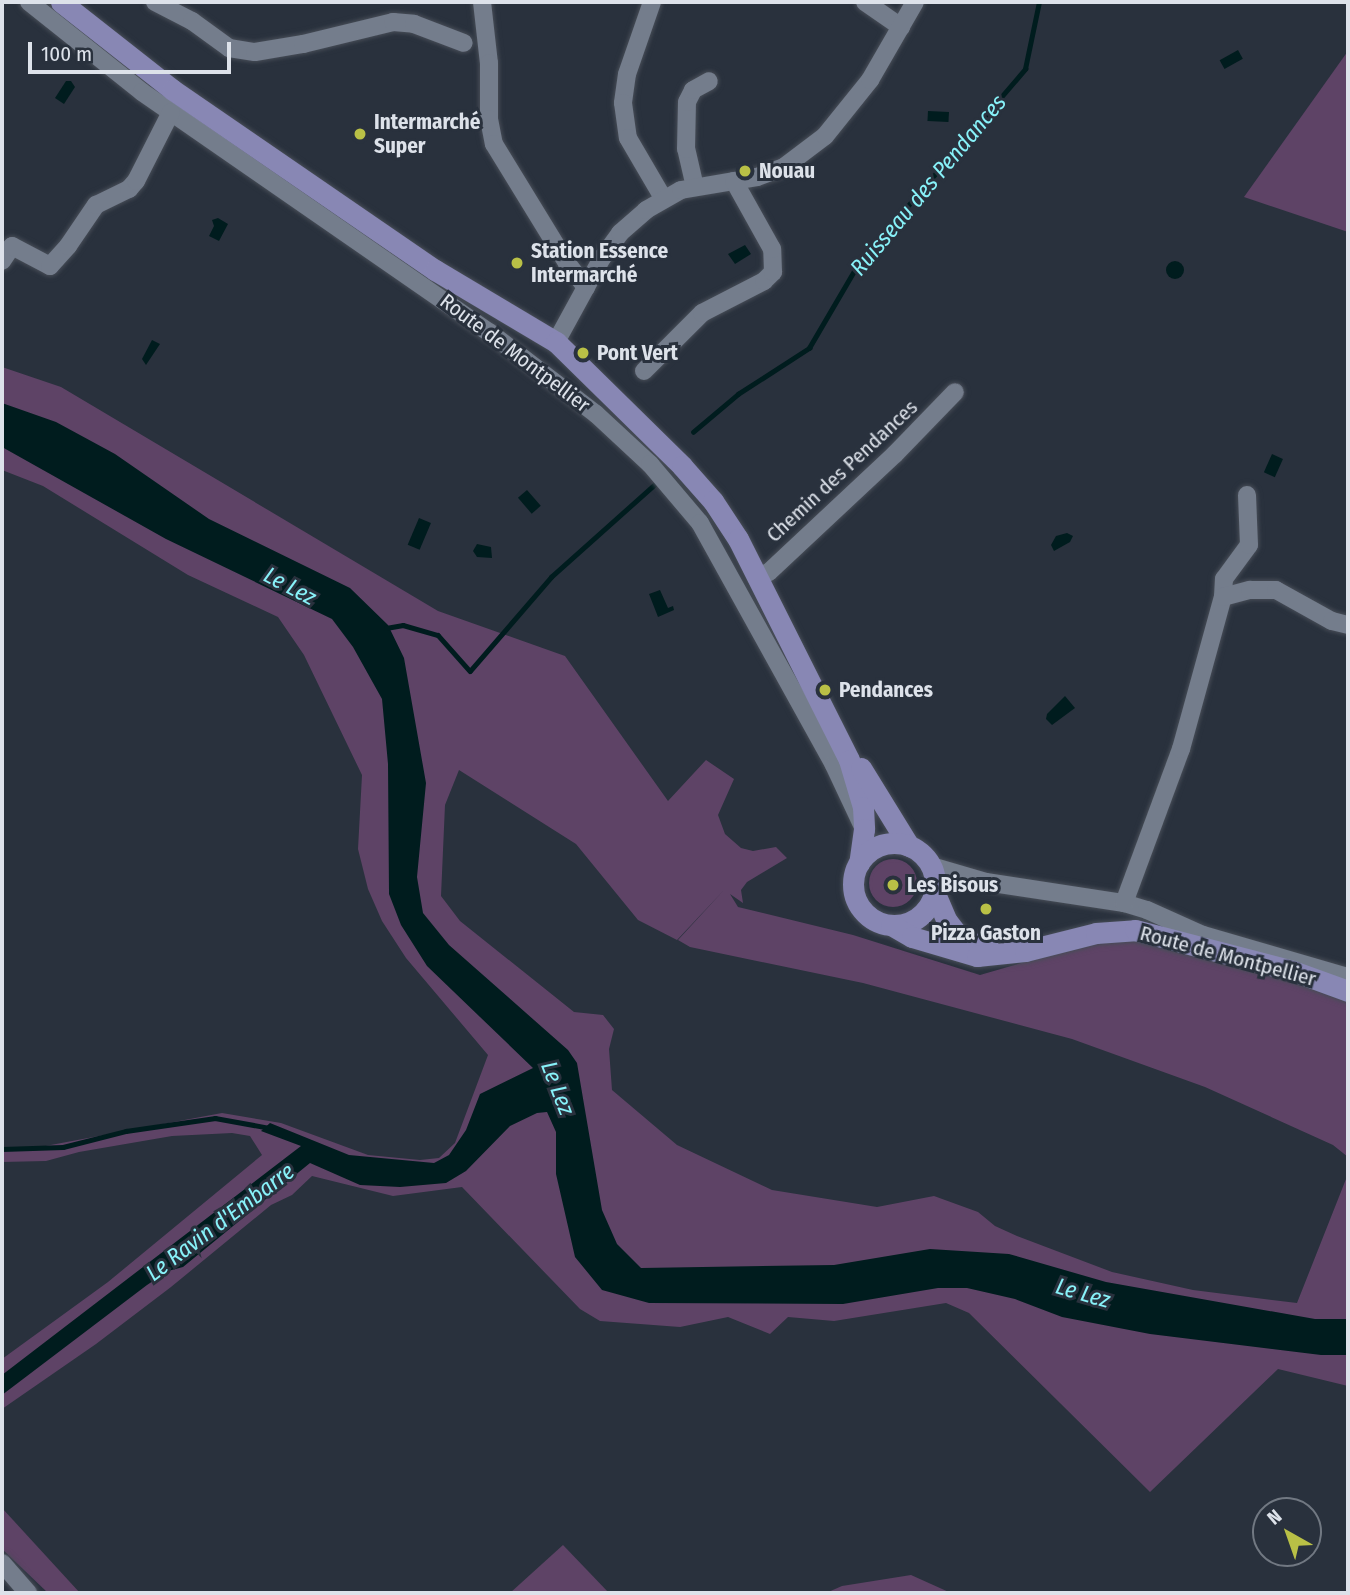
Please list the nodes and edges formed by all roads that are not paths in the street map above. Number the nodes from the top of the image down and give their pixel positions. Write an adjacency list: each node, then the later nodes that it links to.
1 (29, 2): 11 (street, Route de Montpellier)
2 (61, 2): 17 (main road, Route de Montpellier)
3 (155, 2): 9 (street)
4 (482, 2): 16 (street)
5 (652, 2): 14 (street)
6 (866, 2): 8 (street)
7 (915, 2): 8 (street)
8 (901, 27): 12 (street)
9 (464, 43)
10 (709, 81): 13 (street)
11 (171, 112): 15 (street); 25 (street, Route de Montpellier)
12 (734, 181): 13 (street); 18 (street)
13 (695, 187): 14 (street)
14 (663, 198): 16 (street)
15 (2, 261)
16 (586, 287): 17 (street)
17 (556, 342): 21 (main road, Route de Montpellier)
18 (644, 371)
19 (955, 392): 21 (street, Chemin des Pendances)
20 (1247, 495): 22 (street)
21 (757, 577): 24 (main road, Route de Montpellier)
22 (1223, 597): 23 (street); 30 (street)
23 (1348, 625)
24 (831, 719): 25 (main road, Route de Montpellier); 26 (main road, Route de Montpellier)
25 (864, 829): 27 (main road, Route de Montpellier)
26 (909, 846): 27 (main road); 28 (main road)
27 (859, 863): 31 (main road)
28 (931, 866): 29 (main road); 30 (street)
29 (934, 891): 31 (main road); 32 (main road, Route de Montpellier)
30 (1124, 903): 33 (street)
31 (891, 925): 32 (main road, Route de Montpellier)
32 (1025, 951): 34 (main road, Route de Montpellier)
33 (1348, 977)
34 (1348, 991)
35 (8, 1569): 36 (street); 37 (street)
36 (28, 1593)
37 (36, 1593)

